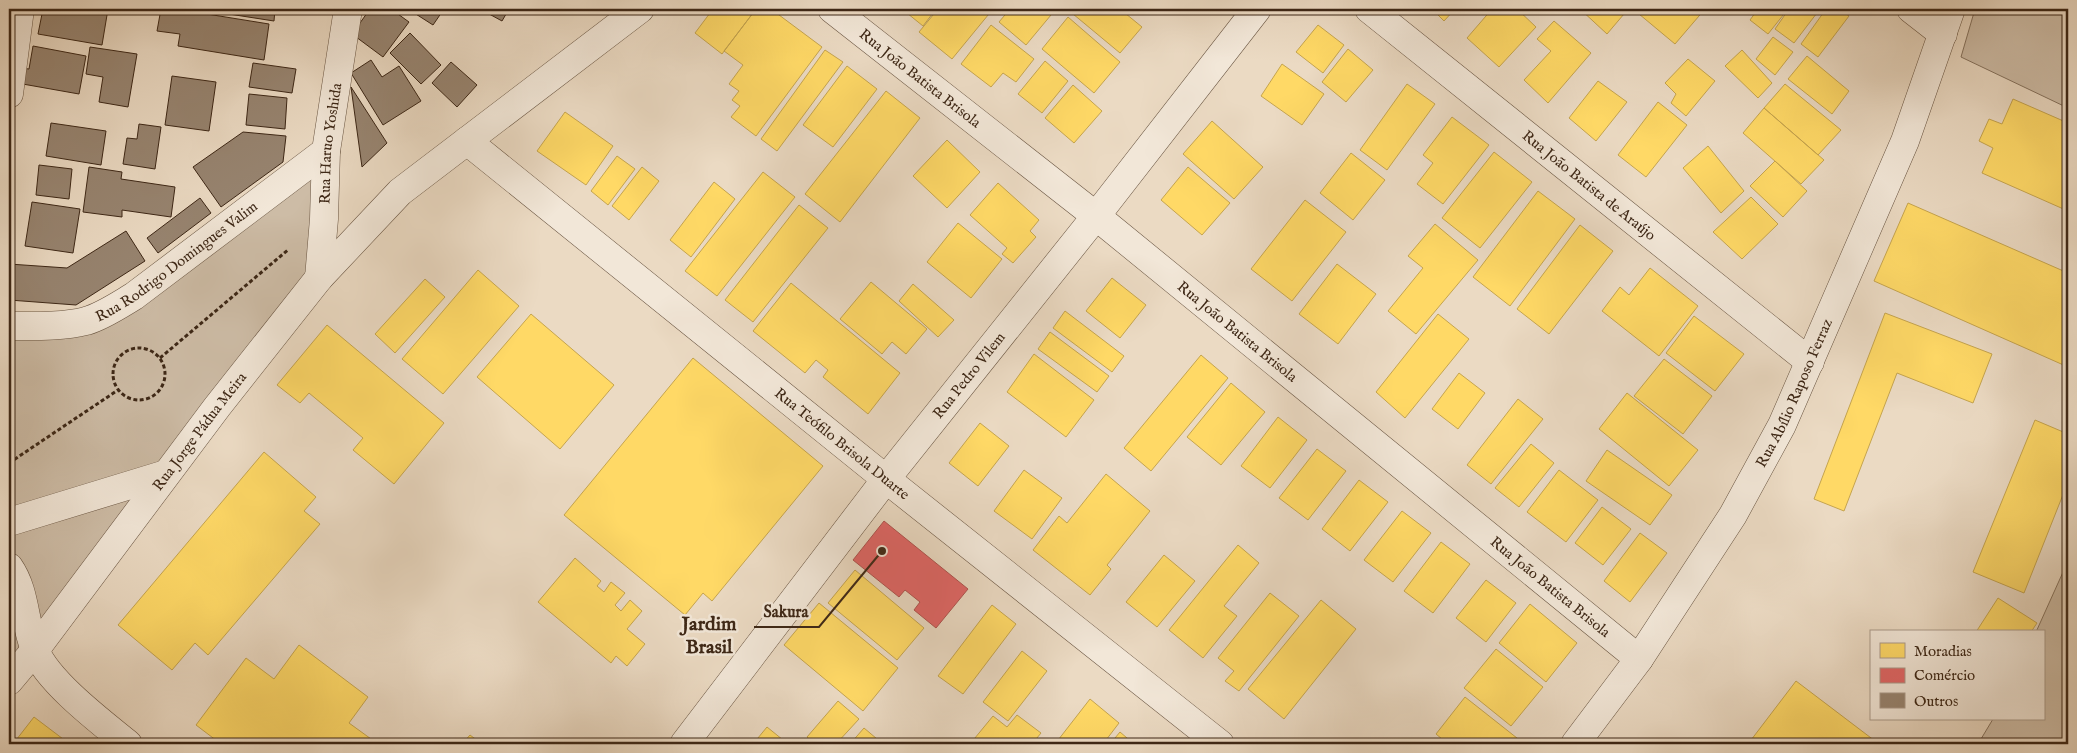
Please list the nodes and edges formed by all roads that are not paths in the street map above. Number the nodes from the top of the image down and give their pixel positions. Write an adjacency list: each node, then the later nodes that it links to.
1 (20, 9): 9 (street)
2 (348, 9): 11 (street, Rua Haruo Yoshida)
3 (640, 9): 10 (street)
4 (832, 9): 12 (street, Rua João Batista Brisola)
5 (1257, 9): 12 (street, Rua Pedro Vilem)
6 (1369, 9): 15 (street, Rua João Batista de Araújo)
7 (1911, 9): 8 (street)
8 (1947, 21): 15 (street, Rua Abílio Raposo Ferraz)
9 (9, 94)
10 (467, 141): 13 (street, Rua Jorge Pádua Meira); 17 (street, Rua Teófilo Brisola Duarte)
11 (326, 150): 13 (street, Rua Haruo Yoshida); 14 (street, Rua Rodrigo Domingues Valim)
12 (1096, 216): 17 (street, Rua Pedro Vilem); 21 (street, Rua João Batista Brisola)
13 (319, 278): 16 (street, Rua Jorge Pádua Meira)
14 (9, 326)
15 (1810, 362): 21 (street, Rua Abílio Raposo Ferraz)
16 (166, 474): 18 (street); 20 (street, Rua Jorge Pádua Meira)
17 (886, 479): 24 (street, Rua Pedro Vilem); 25 (street, Rua Teófilo Brisola Duarte)
18 (9, 522)
19 (9, 566): 20 (street)
20 (35, 650): 22 (street, Rua Jorge Pádua Meira); 23 (street)
21 (1639, 659): 26 (street, Rua Abílio Raposo Ferraz)
22 (9, 681)
23 (128, 744)
24 (684, 744)
25 (1220, 744)
26 (1575, 744)

